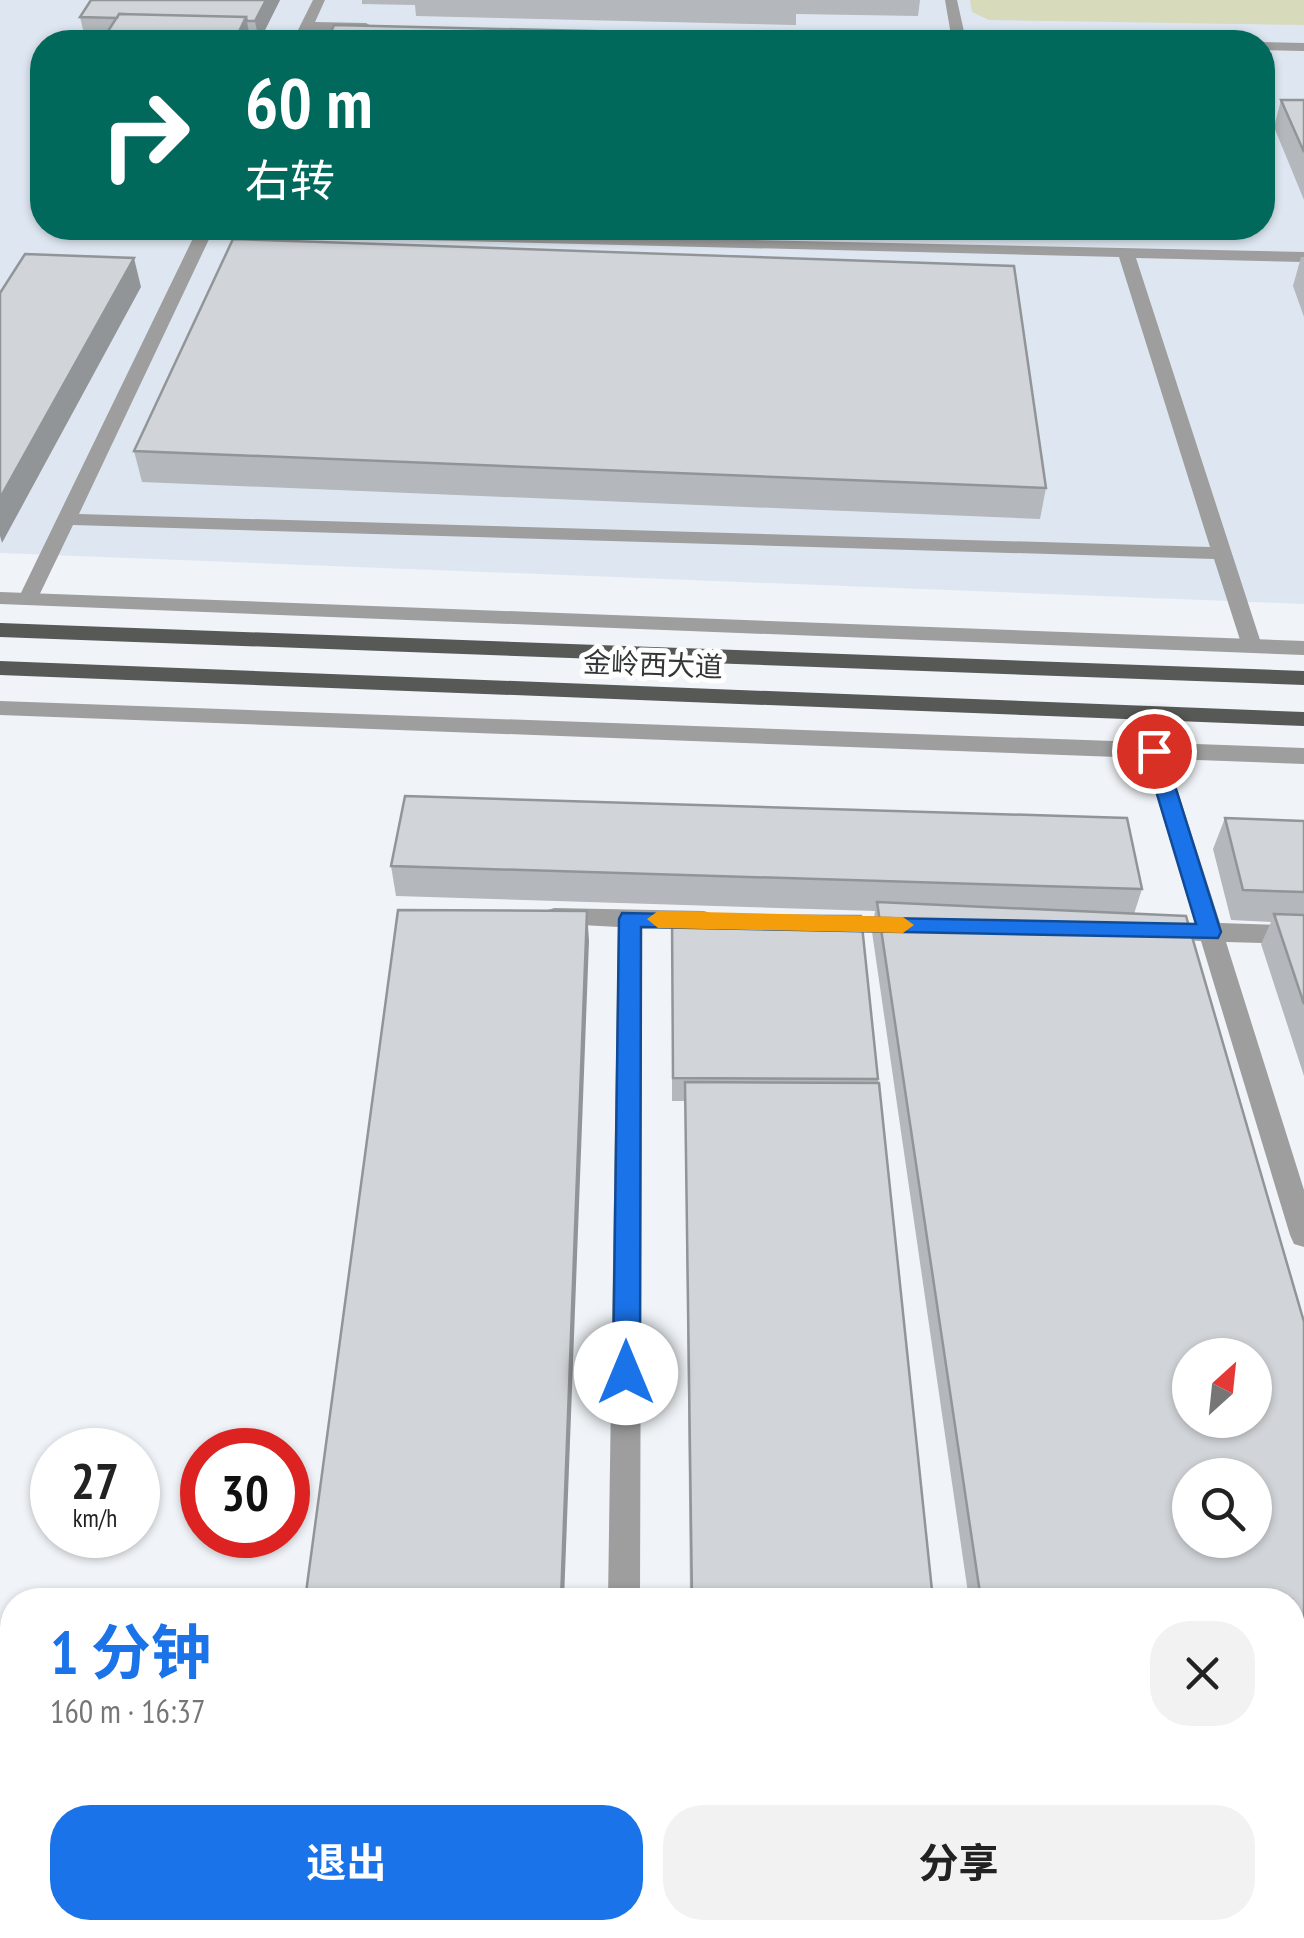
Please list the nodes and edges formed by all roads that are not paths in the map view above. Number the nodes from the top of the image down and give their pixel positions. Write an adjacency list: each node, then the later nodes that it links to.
1 (319, 0): 3 (street)
2 (951, 0): 6 (street)
3 (306, 26): 4 (street); 5 (street)
4 (385, 28)
5 (304, 30)
6 (957, 30)
7 (1275, 46): 8 (street)
8 (1304, 47)
9 (200, 240): 13 (street)
10 (903, 240): 11 (street)
11 (1126, 252): 12 (street); 14 (street)
12 (1304, 257)
13 (66, 519): 14 (street); 16 (street)
14 (1222, 552): 18 (street)
15 (0, 598): 16 (street)
16 (28, 599): 18 (street)
17 (0, 630): 21 (main road, 金岭西大道)
18 (1252, 646): 19 (street)
19 (1304, 648)
20 (0, 668): 23 (main road, 金岭西大道)
21 (1304, 678)
22 (0, 708): 24 (street)
23 (1304, 719)
24 (1154, 751): 25 (street); 30 (street)
25 (1304, 756)
26 (536, 916): 27 (street)
27 (630, 919): 28 (street); 33 (street)
28 (726, 921)
29 (1133, 930): 30 (street)
30 (1210, 932): 31 (street); 32 (street)
31 (1304, 935)
32 (1304, 1235)
33 (624, 1588)

